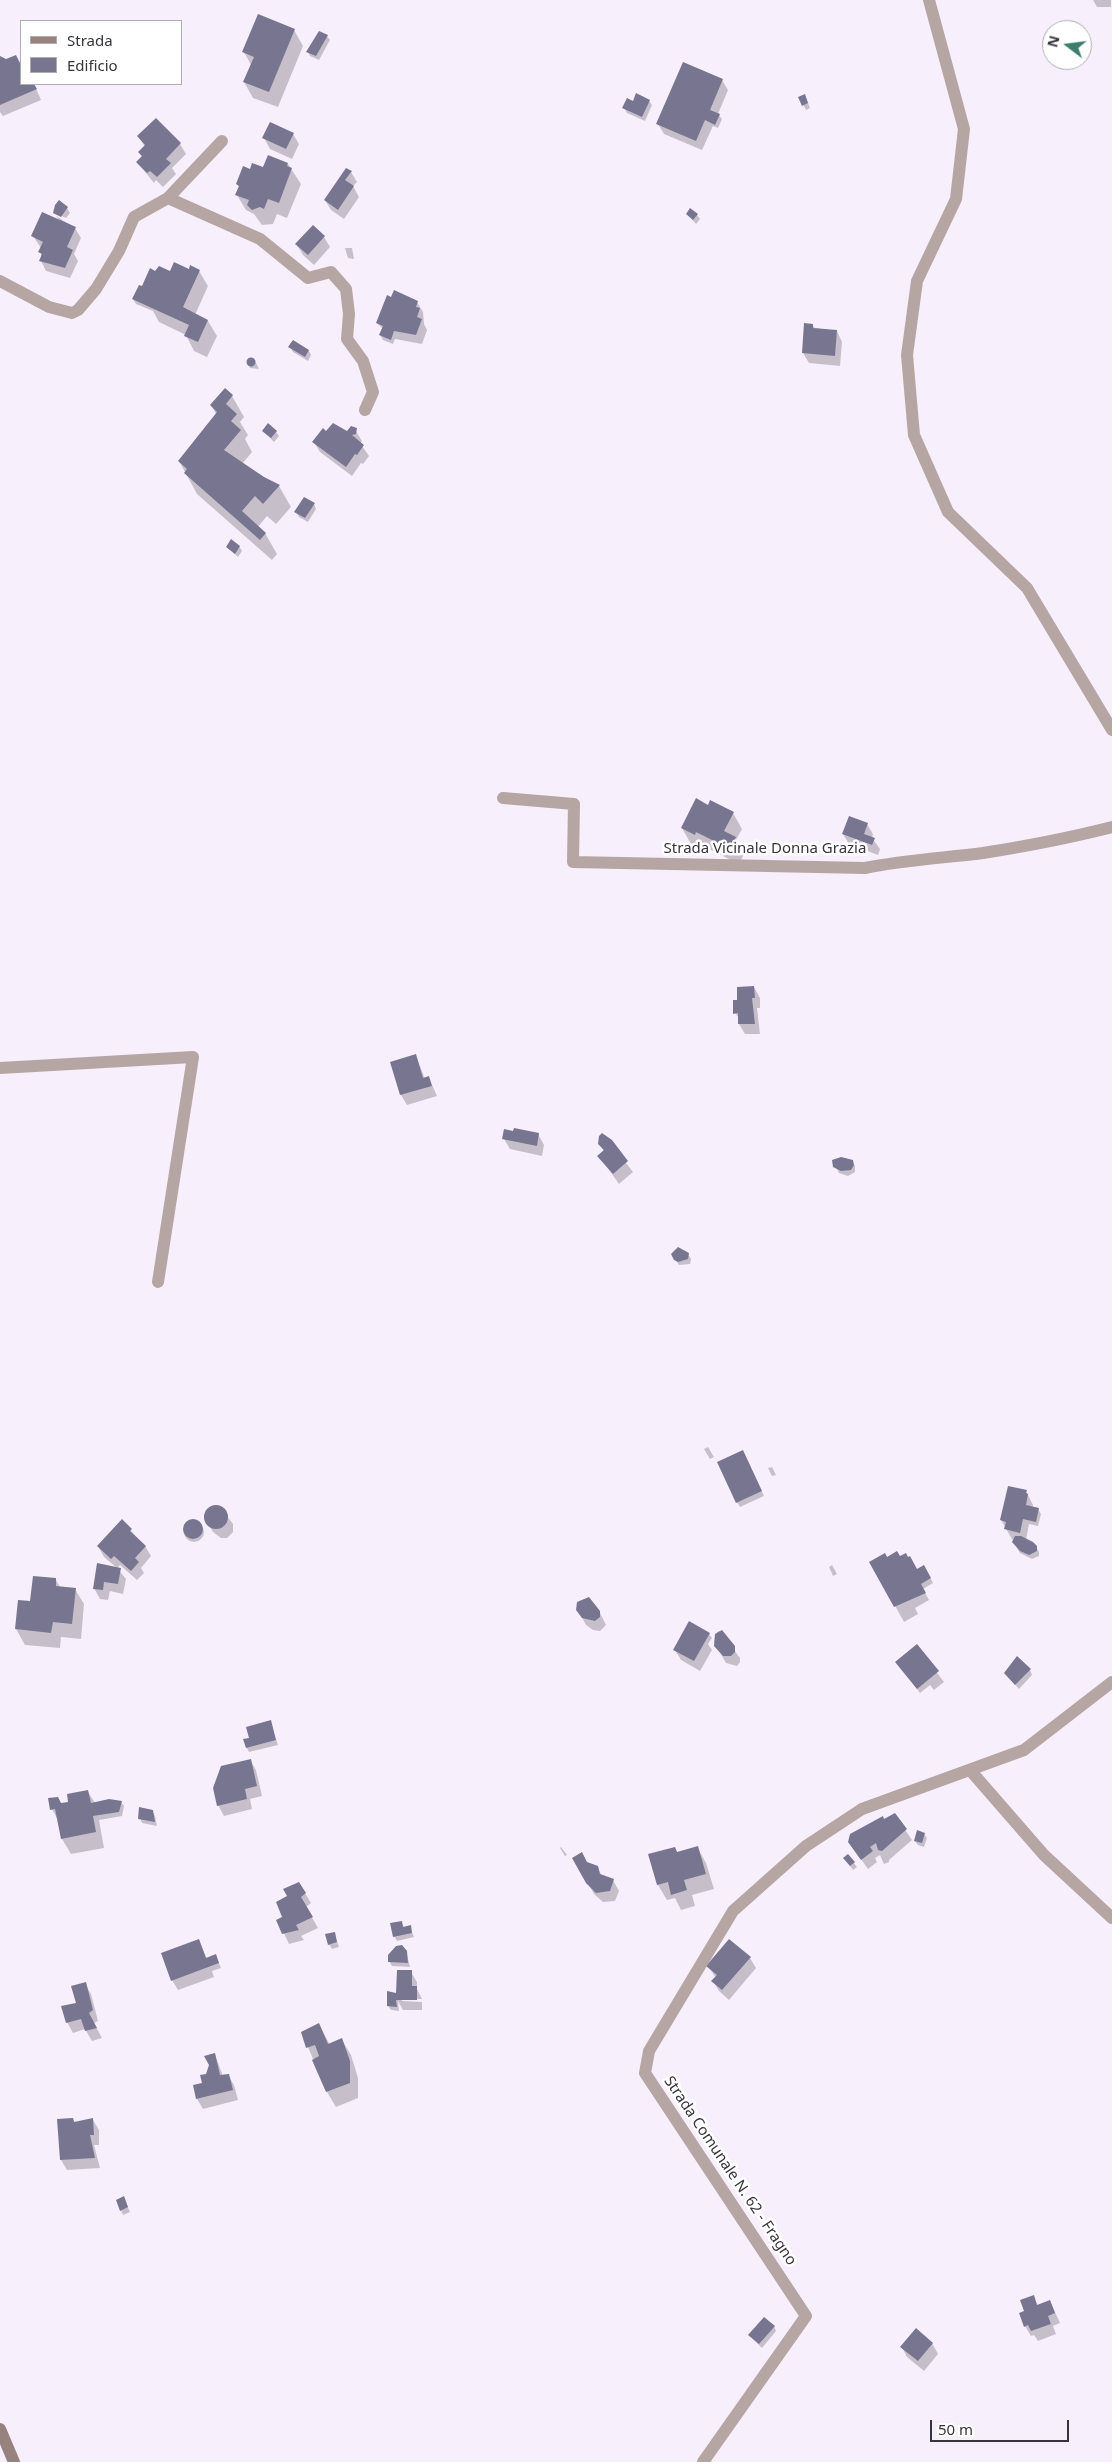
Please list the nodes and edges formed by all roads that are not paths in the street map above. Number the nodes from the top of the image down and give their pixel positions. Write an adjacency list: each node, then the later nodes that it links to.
1 (929, 0): 6 (street)
2 (222, 141): 3 (street)
3 (168, 198): 4 (street); 5 (street)
4 (0, 281)
5 (365, 410)
6 (1112, 730)
7 (503, 798): 8 (street, Strada Vicinale Donna Grazia)
8 (1112, 827)
9 (0, 1068): 10 (street)
10 (158, 1282)
11 (1112, 1682): 12 (street, Strada Comunale N. 62 - Fragno)
12 (970, 1770): 13 (street); 16 (street, Strada Comunale N. 62 - Fragno)
13 (1112, 1918)
14 (0, 2429): 15 (main road)
15 (14, 2462)
16 (703, 2462)

